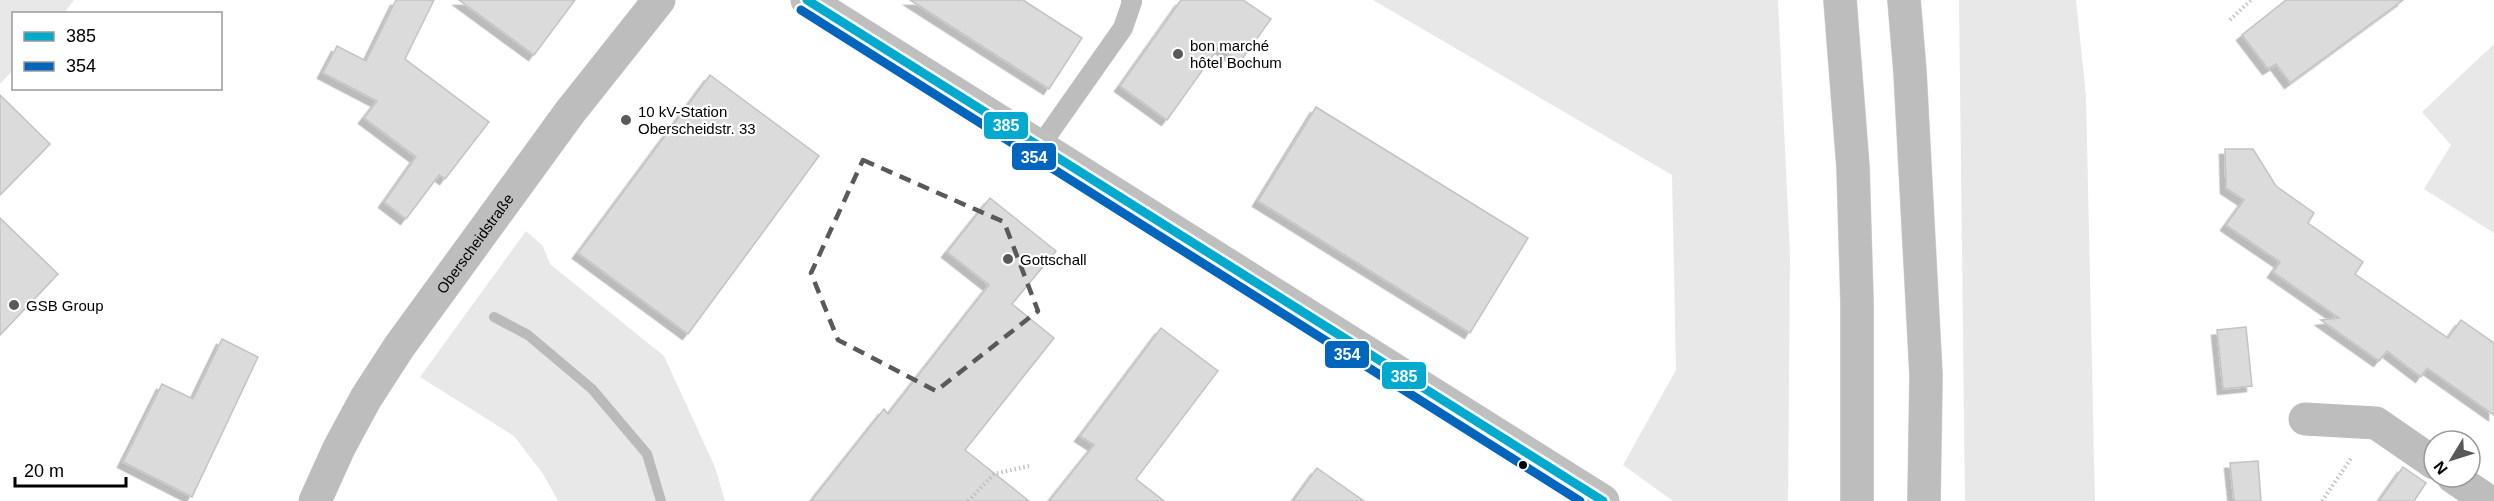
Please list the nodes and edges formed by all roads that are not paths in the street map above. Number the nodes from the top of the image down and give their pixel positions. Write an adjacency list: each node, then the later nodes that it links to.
1 (659, 0): 10 (main road, Oberscheidstraße)
2 (1131, 0): 6 (lane)
3 (1840, 0): 12 (main road)
4 (1904, 0): 13 (main road)
5 (816, 2): 6 (street)
6 (1040, 146): 11 (street)
7 (2306, 419): 8 (main road)
8 (2422, 455)
9 (2470, 489): 14 (main road)
10 (315, 501)
11 (1603, 501)
12 (1857, 501)
13 (1924, 501)
14 (2488, 501)

